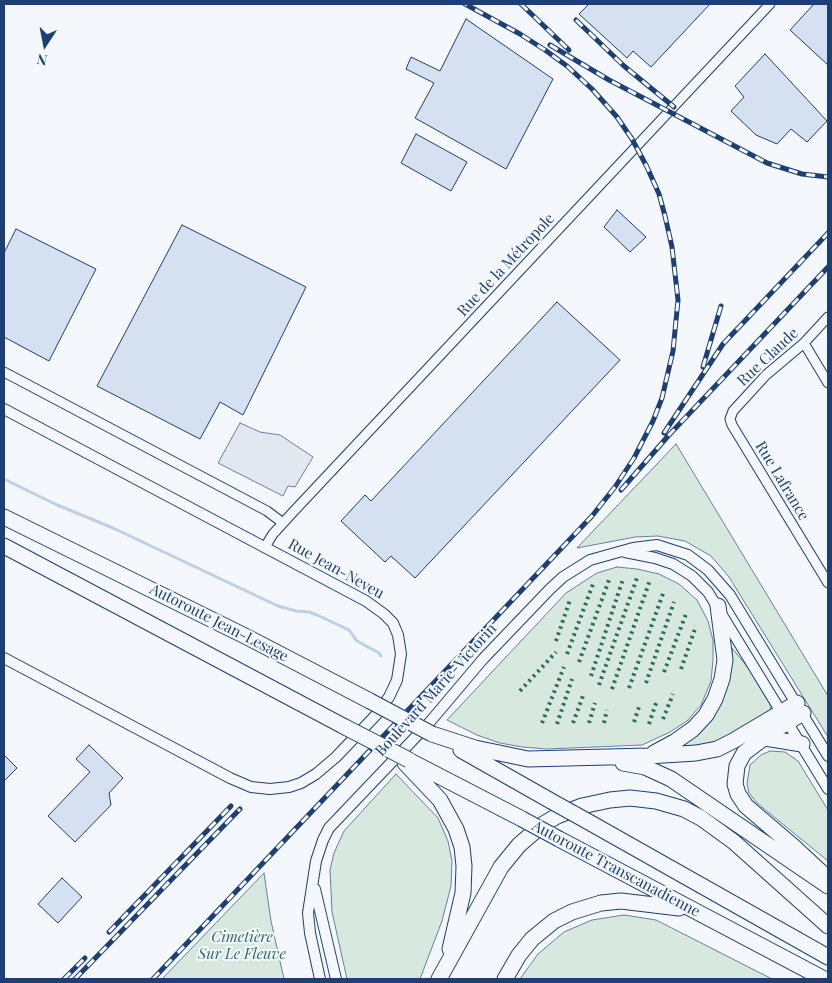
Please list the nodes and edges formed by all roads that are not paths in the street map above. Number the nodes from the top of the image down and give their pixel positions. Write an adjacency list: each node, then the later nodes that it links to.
1 (770, 4): 9 (street, Rue de la Métropole)
2 (828, 317): 3 (street, Rue Claude)
3 (804, 343): 5 (street); 7 (street, Rue Claude)
4 (4, 372): 9 (street, Rue Jean-Neveu)
5 (828, 382)
6 (4, 409): 11 (street, Rue Jean-Neveu)
7 (730, 419): 13 (street, Rue Lafrance)
8 (4, 517): 18 (highway, Autoroute Jean-Lesage, bridge)
9 (283, 523): 11 (street, Rue de la Métropole)
10 (4, 546): 23 (highway, Autoroute Jean-Lesage, bridge)
11 (264, 547): 15 (street, Rue Jean-Neveu)
12 (619, 551): 14 (street, Boulevard Marie-Victorin); 16 (street, Boulevard Marie-Victorin); 27 (street, Boulevard Marie-Victorin)
13 (828, 583)
14 (718, 606): 17 (street, Boulevard Marie-Victorin); 21 (highway)
15 (4, 658)
16 (800, 708): 17 (highway); 22 (street, Boulevard Marie-Victorin)
17 (785, 717): 19 (highway); 20 (street, Boulevard Marie-Victorin); 21 (highway)
18 (432, 734): 24 (highway); 31 (highway, Autoroute Transcanadienne, bridge)
19 (765, 738): 20 (highway); 26 (highway)
20 (802, 744): 25 (street, Boulevard Marie-Victorin)
21 (648, 756): 24 (highway)
22 (828, 756)
23 (403, 758): 29 (highway, Autoroute Transcanadienne, bridge); 32 (highway)
24 (586, 759): 28 (highway)
25 (828, 789)
26 (828, 879)
27 (313, 883): 33 (street, Boulevard Marie-Victorin); 34 (street, Boulevard Marie-Victorin)
28 (828, 886)
29 (693, 910): 36 (highway); 37 (highway, Autoroute Transcanadienne)
30 (828, 926): 32 (highway)
31 (828, 957)
32 (446, 965): 35 (highway)
33 (320, 979)
34 (336, 979)
35 (439, 979)
36 (505, 979)
37 (824, 979)

